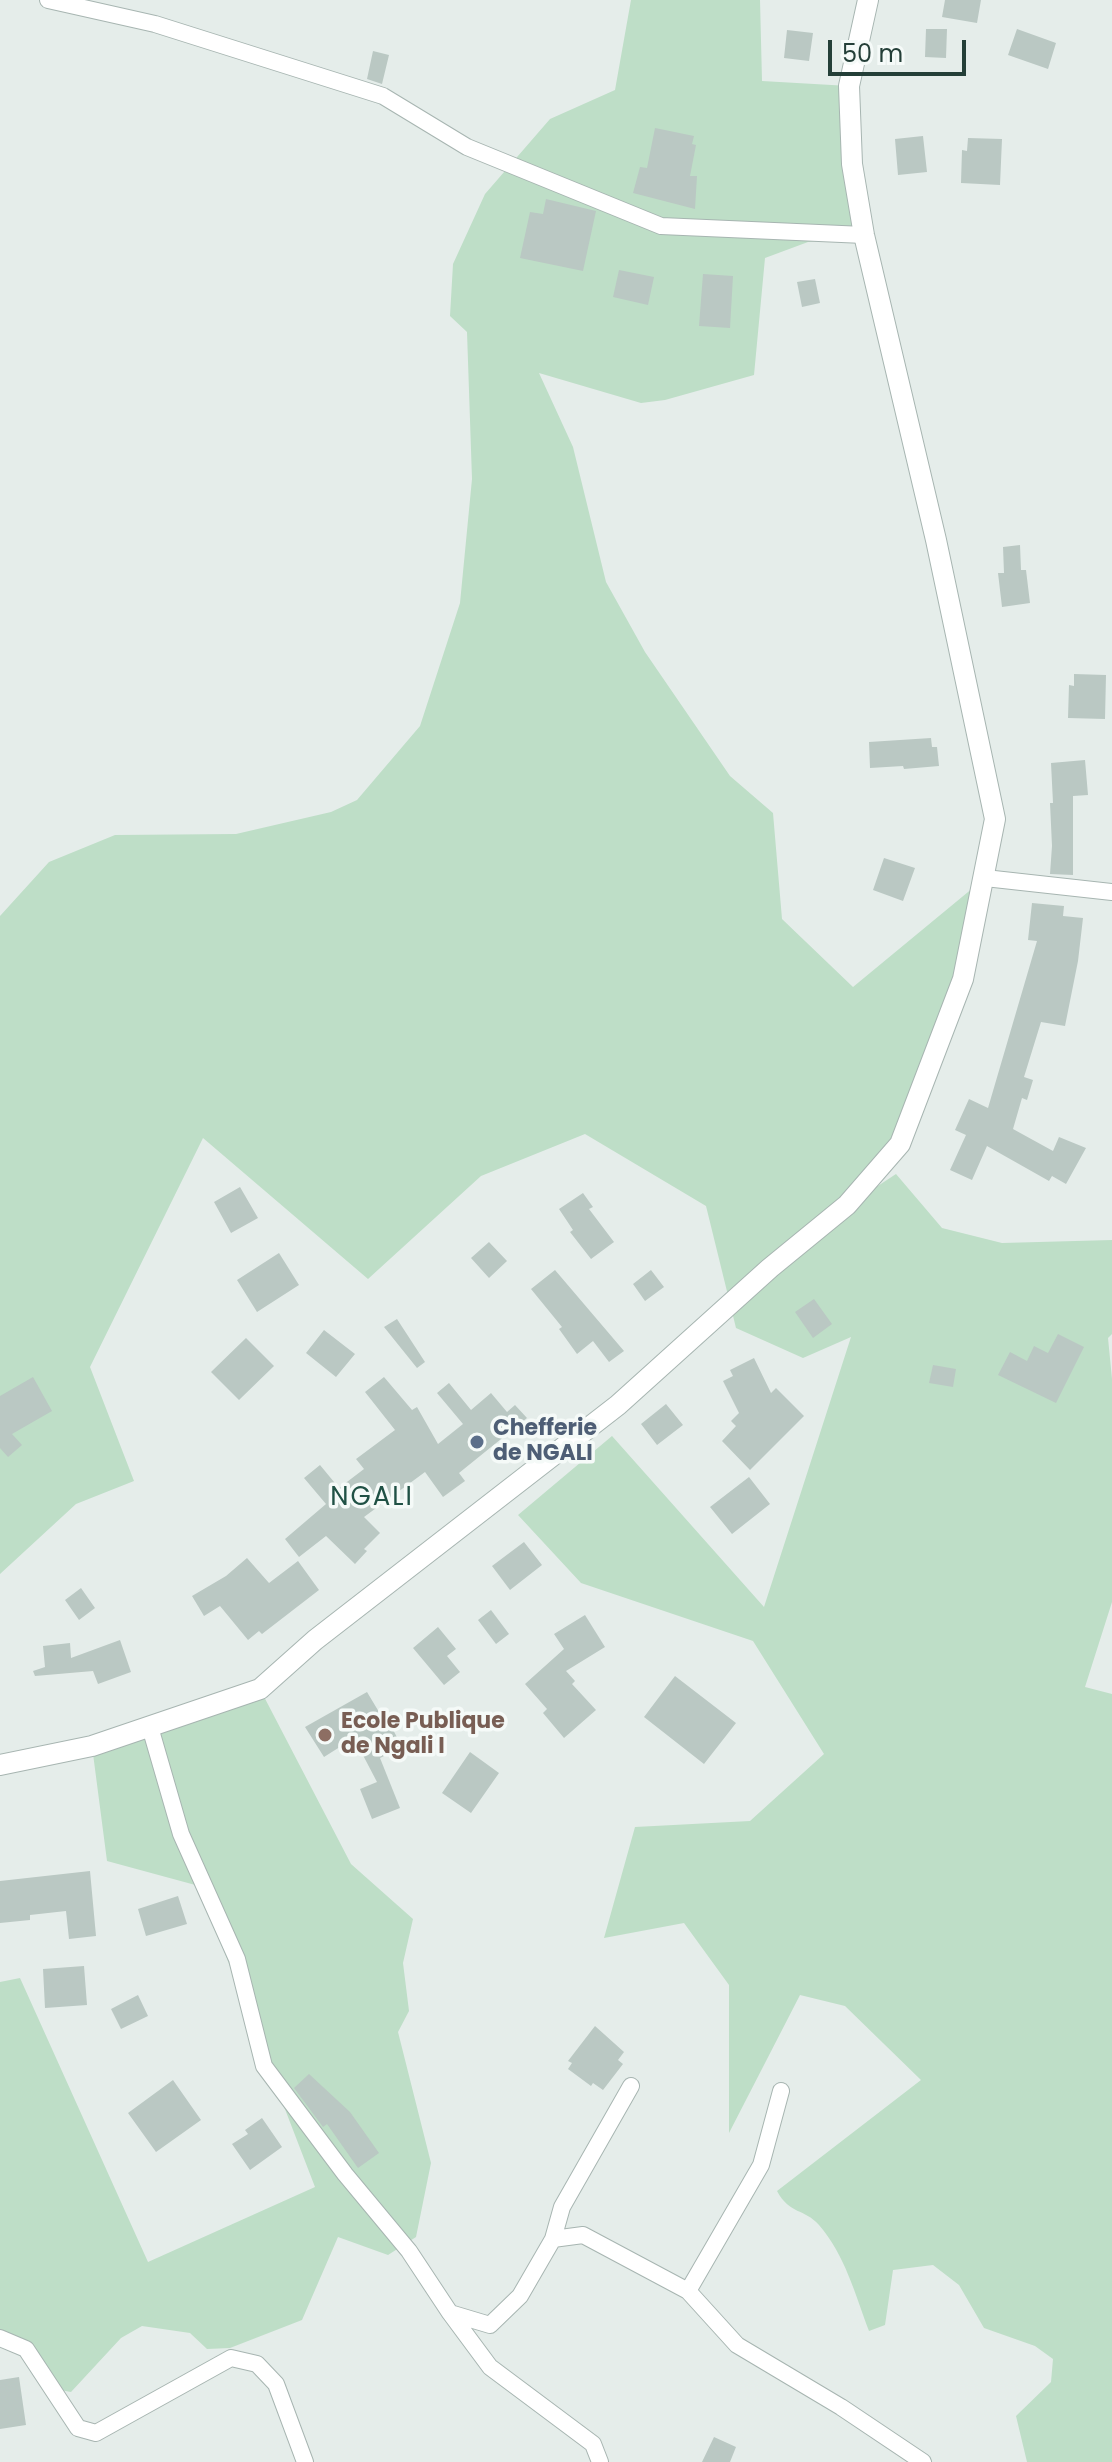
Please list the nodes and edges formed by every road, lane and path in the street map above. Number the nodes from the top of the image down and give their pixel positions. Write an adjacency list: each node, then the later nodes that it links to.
1 (48, 0): 3 (street)
2 (868, 0): 3 (street)
3 (864, 235): 4 (street)
4 (985, 878): 5 (street); 6 (street)
5 (1112, 892)
6 (150, 1727): 7 (street); 12 (street)
7 (0, 1765)
8 (631, 2086): 10 (street)
9 (781, 2091): 11 (street)
10 (553, 2239): 11 (street); 12 (street)
11 (688, 2291): 16 (street)
12 (450, 2313): 15 (street)
13 (0, 2338): 14 (street)
14 (305, 2462)
15 (600, 2462)
16 (923, 2462)

